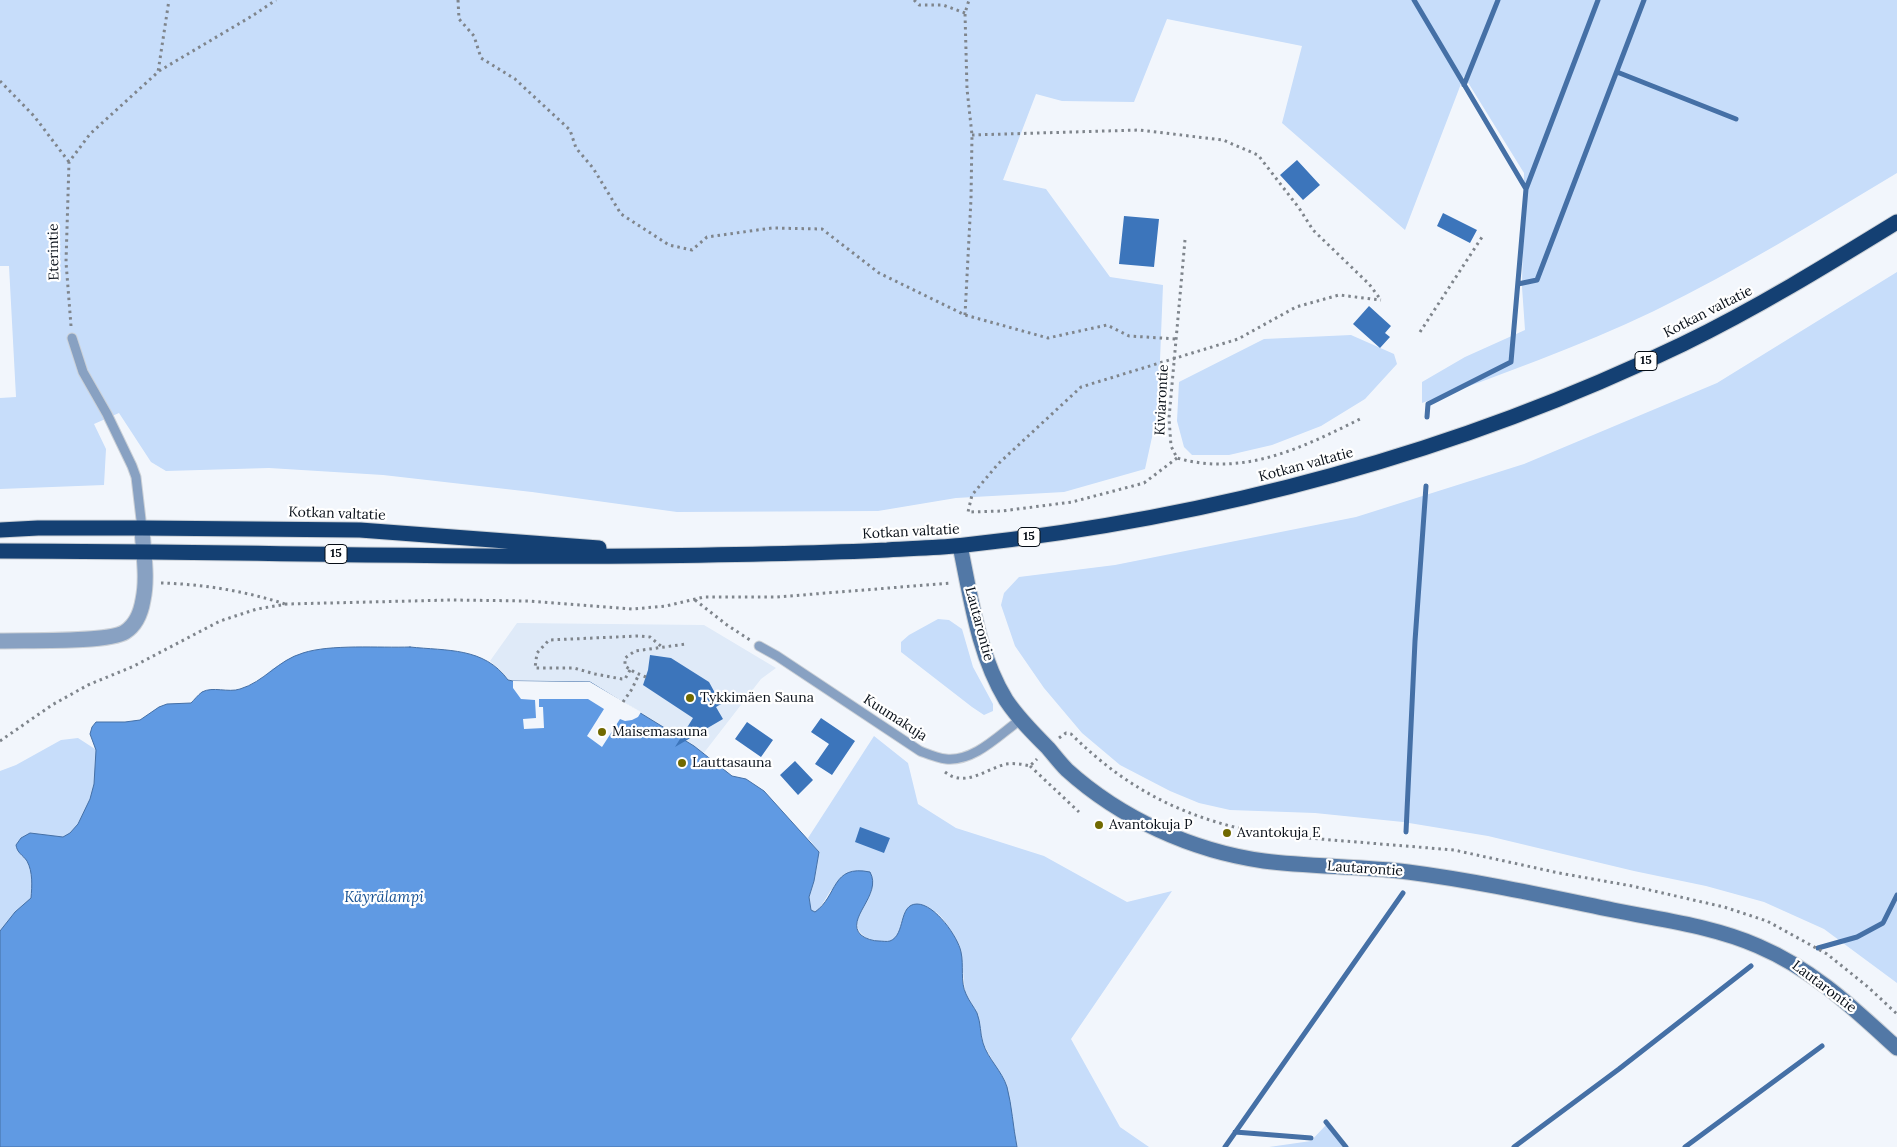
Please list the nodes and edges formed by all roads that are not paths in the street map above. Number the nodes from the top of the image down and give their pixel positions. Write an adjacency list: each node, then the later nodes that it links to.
1 (1897, 222): 5 (highway, Kotkan valtatie / 15)
2 (72, 338): 3 (lane)
3 (142, 528): 4 (highway, Kotkan valtatie / 15); 7 (street); 8 (highway, Kotkan valtatie / 15)
4 (0, 530)
5 (960, 546): 8 (highway, Kotkan valtatie / 15); 11 (street, Lautarontie)
6 (0, 551): 7 (highway, Kotkan valtatie / 15)
7 (144, 552): 8 (highway, Kotkan valtatie / 15); 9 (street)
8 (673, 556)
9 (0, 641)
10 (760, 646): 11 (lane, Kuumakuja)
11 (1020, 720): 12 (street, Lautarontie)
12 (1897, 1048)

